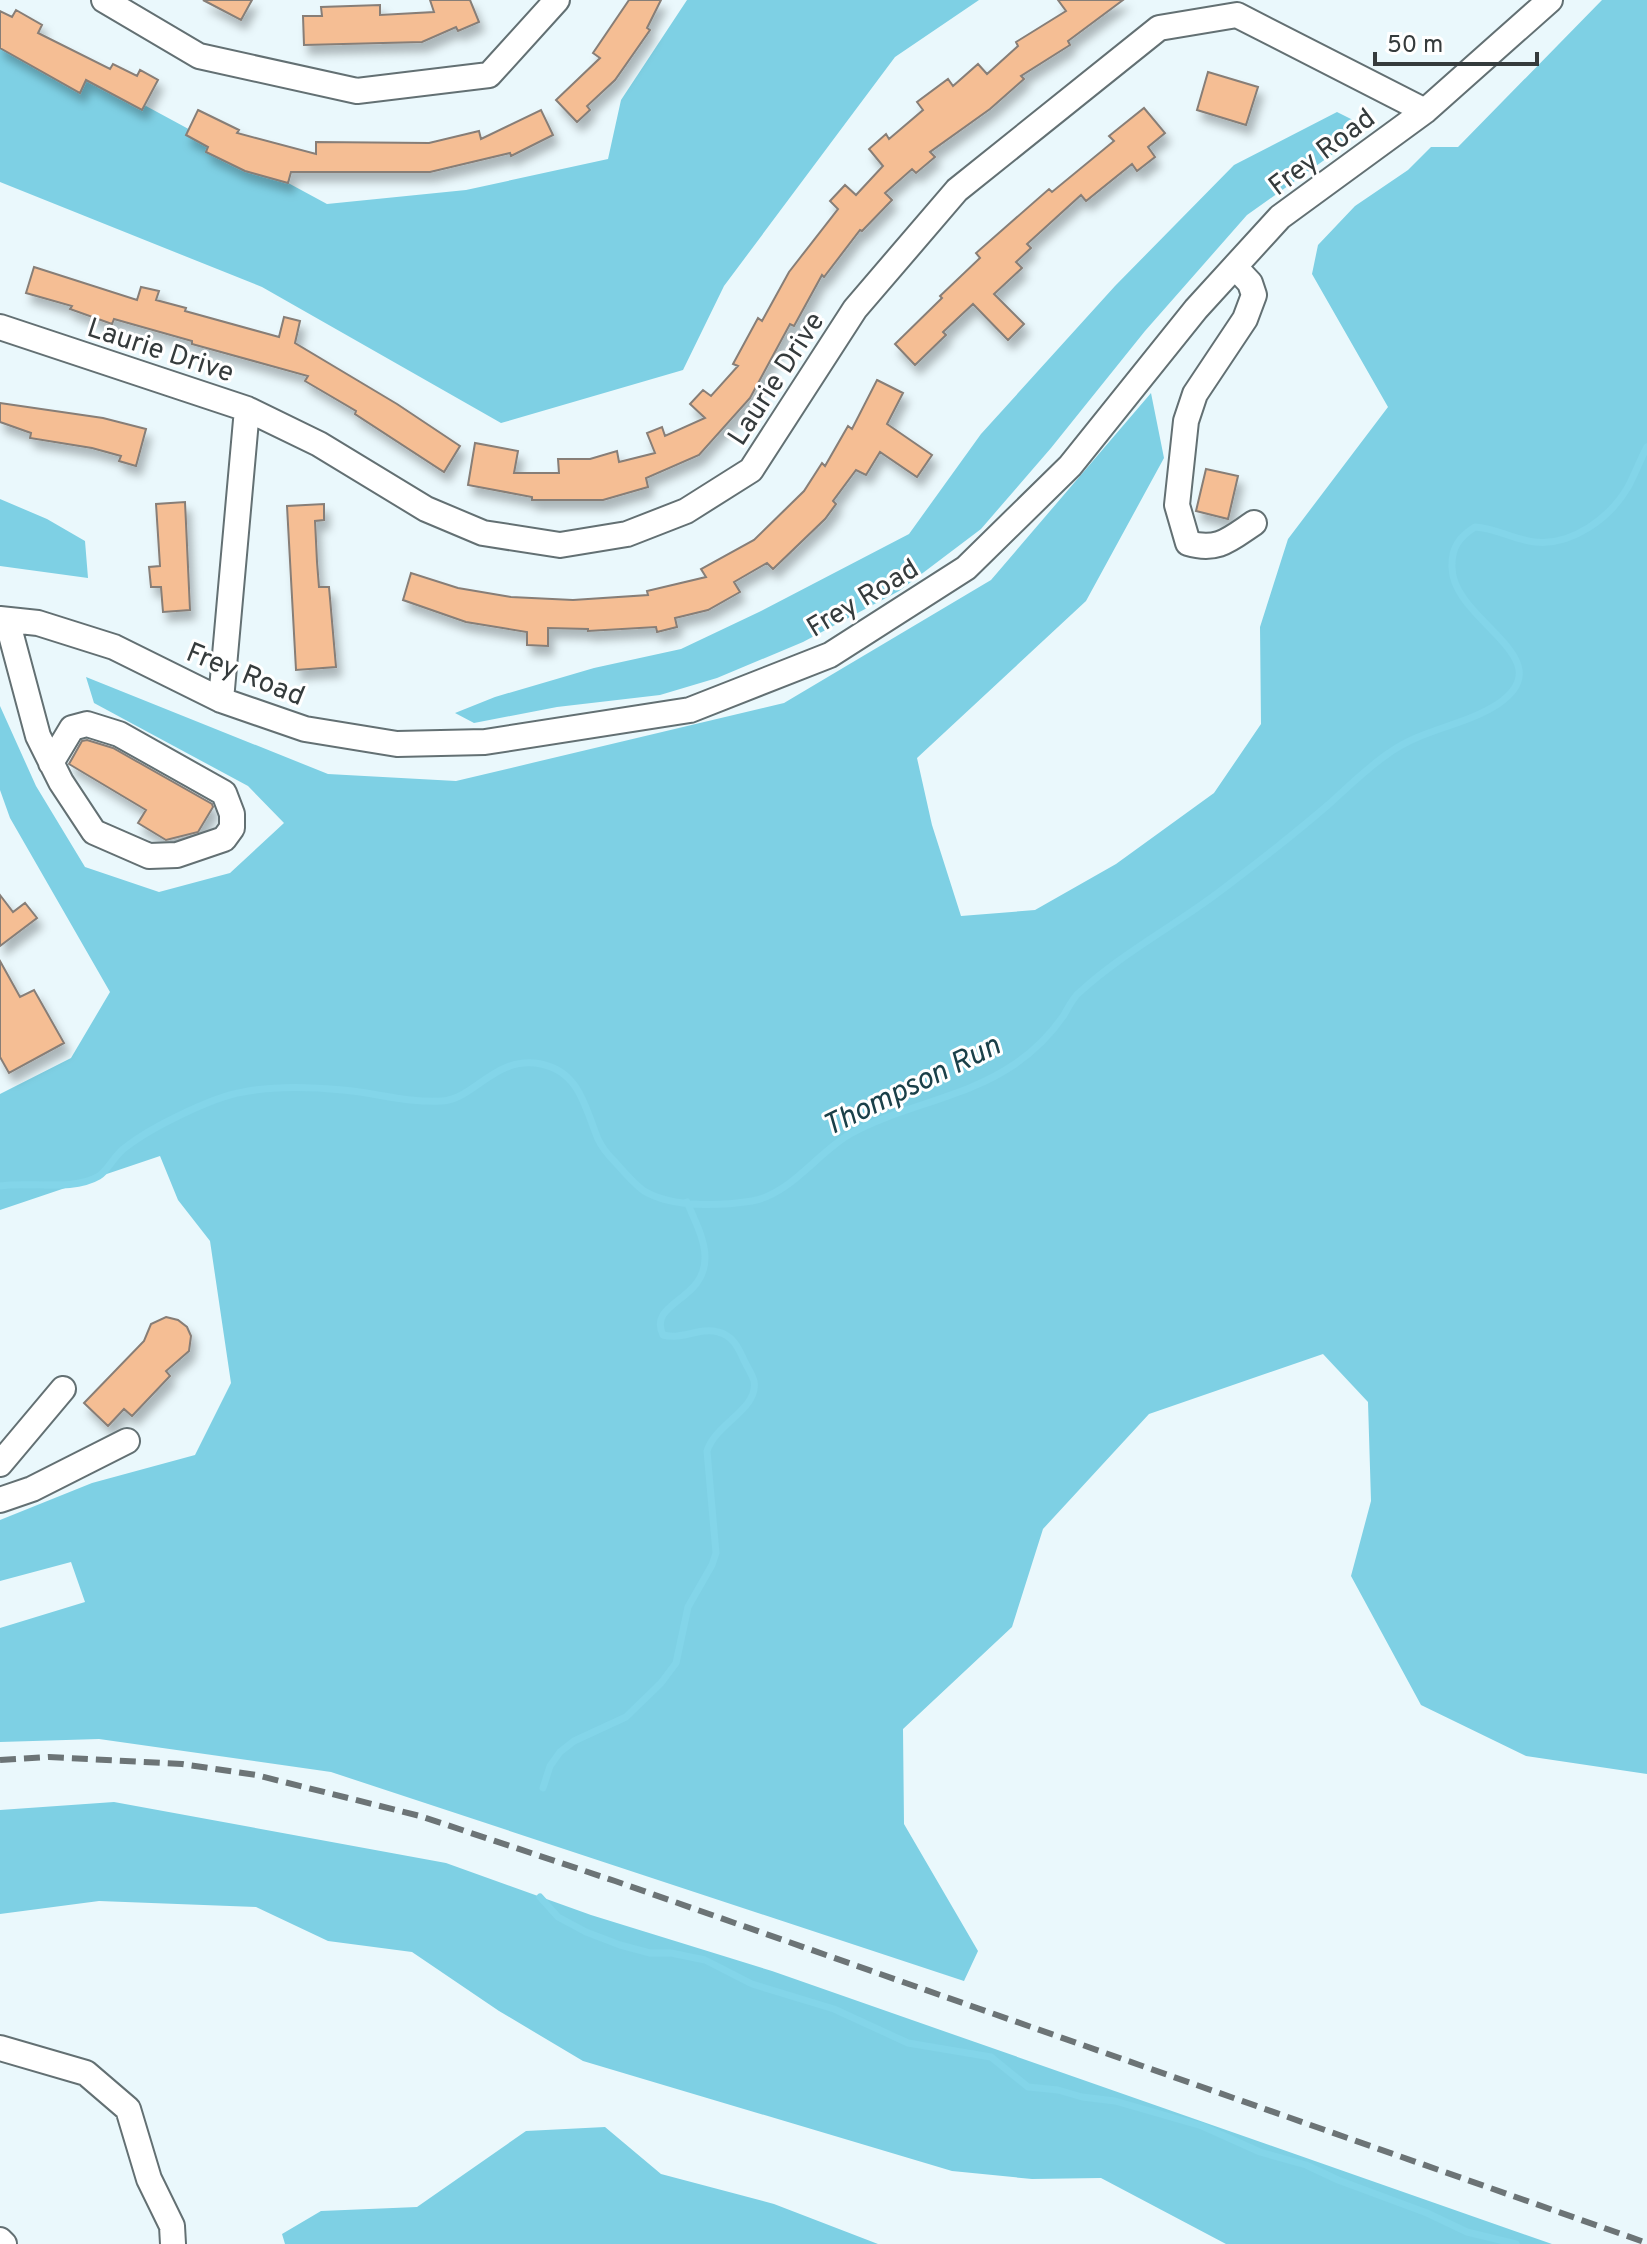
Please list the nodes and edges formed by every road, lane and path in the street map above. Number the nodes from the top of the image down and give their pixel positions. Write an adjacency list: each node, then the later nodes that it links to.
1 (104, 0): 2 (street)
2 (557, 0)
3 (1550, 0): 5 (street, Frey Road)
4 (1246, 7): 5 (street, Laurie Drive); 8 (street, Laurie Drive)
5 (1425, 111): 6 (street, Frey Road)
6 (1235, 267): 9 (street); 11 (street, Frey Road)
7 (0, 327): 8 (street, Laurie Drive)
8 (247, 409): 11 (street)
9 (1254, 523)
10 (4, 619): 11 (street, Frey Road); 12 (street)
11 (221, 700)
12 (51, 763): 12 (street)
13 (63, 1389): 15 (street)
14 (127, 1441): 16 (street)
15 (0, 1464)
16 (0, 1500)
17 (0, 2048): 18 (street)
18 (173, 2244)

